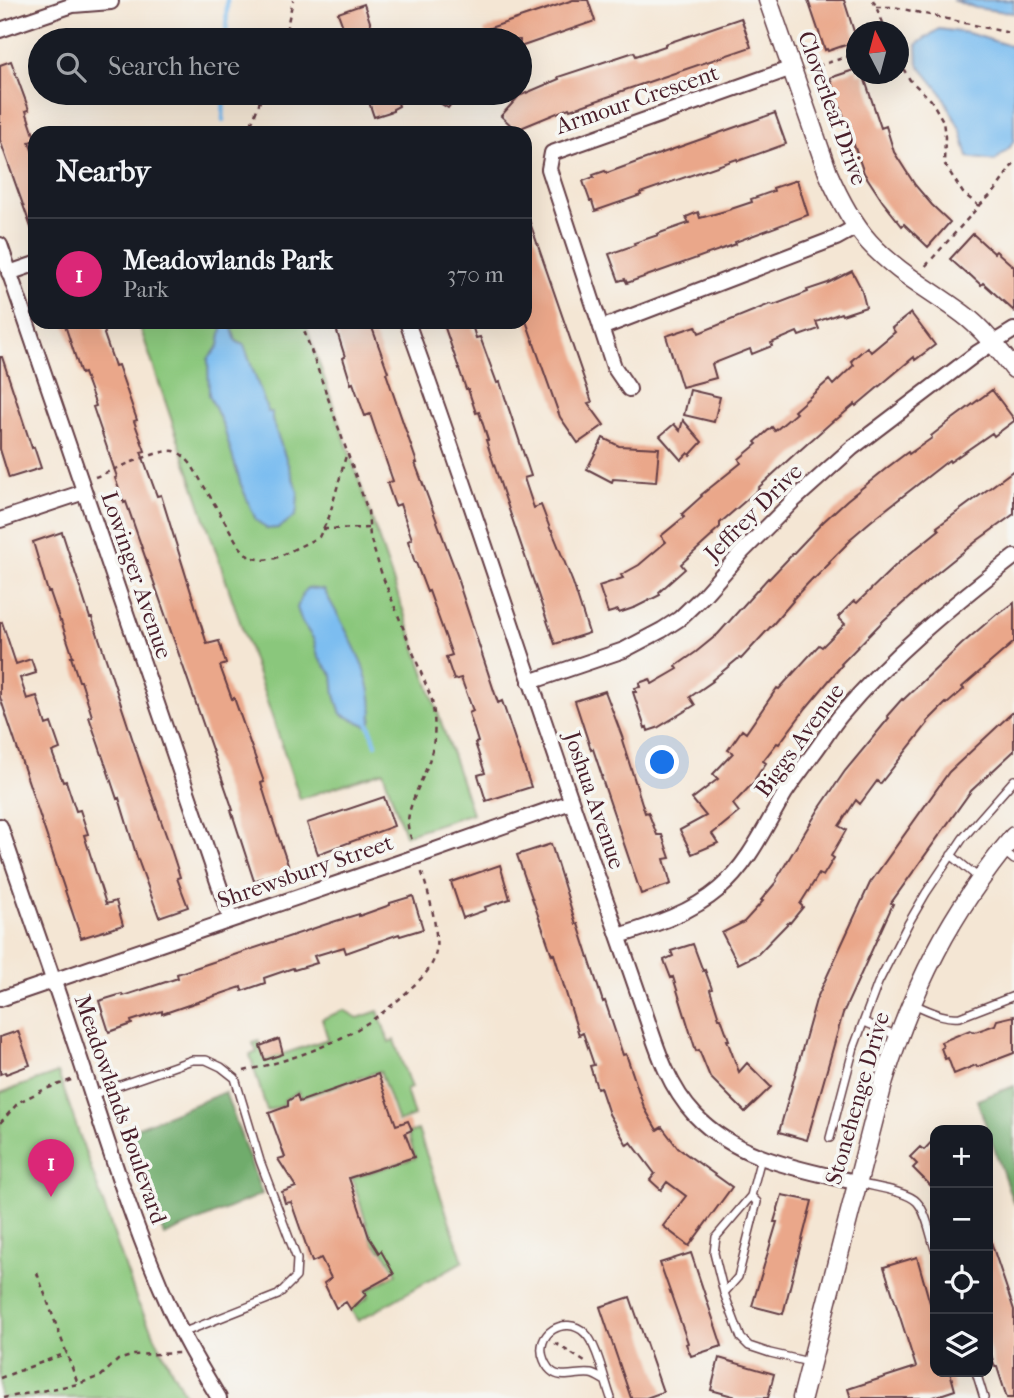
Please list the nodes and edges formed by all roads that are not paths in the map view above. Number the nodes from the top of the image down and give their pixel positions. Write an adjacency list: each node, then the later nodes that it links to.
1 (768, 0): 4 (street, Cloverleaf Drive)
2 (111, 2): 3 (street)
3 (0, 30)
4 (800, 69): 5 (street, Cloverleaf Drive); 10 (street, Armour Crescent)
5 (856, 227): 10 (street); 14 (street, Cloverleaf Drive)
6 (0, 245): 8 (street, Lowinger Avenue)
7 (28, 266): 8 (street)
8 (9, 273): 9 (street, Lowinger Avenue)
9 (28, 328)
10 (601, 328): 16 (street, Armour Crescent)
11 (28, 329): 17 (street, Lowinger Avenue)
12 (410, 329): 20 (street, Joshua Avenue)
13 (1014, 330): 14 (street, Jeffrey Drive)
14 (992, 343): 15 (street, Cloverleaf Drive); 20 (street, Jeffrey Drive)
15 (1014, 369)
16 (629, 389)
17 (83, 487): 18 (street); 28 (street, Lowinger Avenue)
18 (0, 520)
19 (1014, 557): 29 (street, Biggs Avenue)
20 (530, 682): 22 (street, Joshua Avenue)
21 (1014, 780): 25 (lane)
22 (571, 802): 28 (street, Shrewsbury Street); 29 (street, Joshua Avenue)
23 (0, 826): 30 (street, Meadowlands Boulevard)
24 (1014, 836): 26 (street, Stonehenge Drive)
25 (951, 855): 27 (lane); 34 (lane)
26 (1008, 855): 27 (street, Stonehenge Drive)
27 (980, 879): 33 (street, Stonehenge Drive)
28 (231, 920): 30 (street, Shrewsbury Street)
29 (619, 936): 38 (street, Joshua Avenue)
30 (53, 981): 32 (street, Shrewsbury Street); 36 (street, Meadowlands Boulevard)
31 (1014, 996): 33 (lane)
32 (0, 999)
33 (911, 1003): 35 (street, Stonehenge Drive)
34 (864, 1023): 35 (lane); 37 (lane)
35 (898, 1036): 39 (street, Stonehenge Drive)
36 (92, 1095): 43 (street, Meadowlands Boulevard); 43 (lane)
37 (830, 1138)
38 (761, 1158): 39 (street, Joshua Avenue); 40 (lane)
39 (859, 1183): 41 (lane); 44 (street, Stonehenge Drive)
40 (751, 1196): 42 (lane); 42 (lane)
41 (930, 1233)
42 (724, 1293): 44 (lane)
43 (182, 1333): 47 (street, Meadowlands Boulevard)
44 (812, 1362): 49 (street, Stonehenge Drive)
45 (978, 1377): 50 (lane)
46 (605, 1381): 46 (lane); 48 (lane)
47 (219, 1398)
48 (611, 1398)
49 (802, 1398)
50 (984, 1398)

